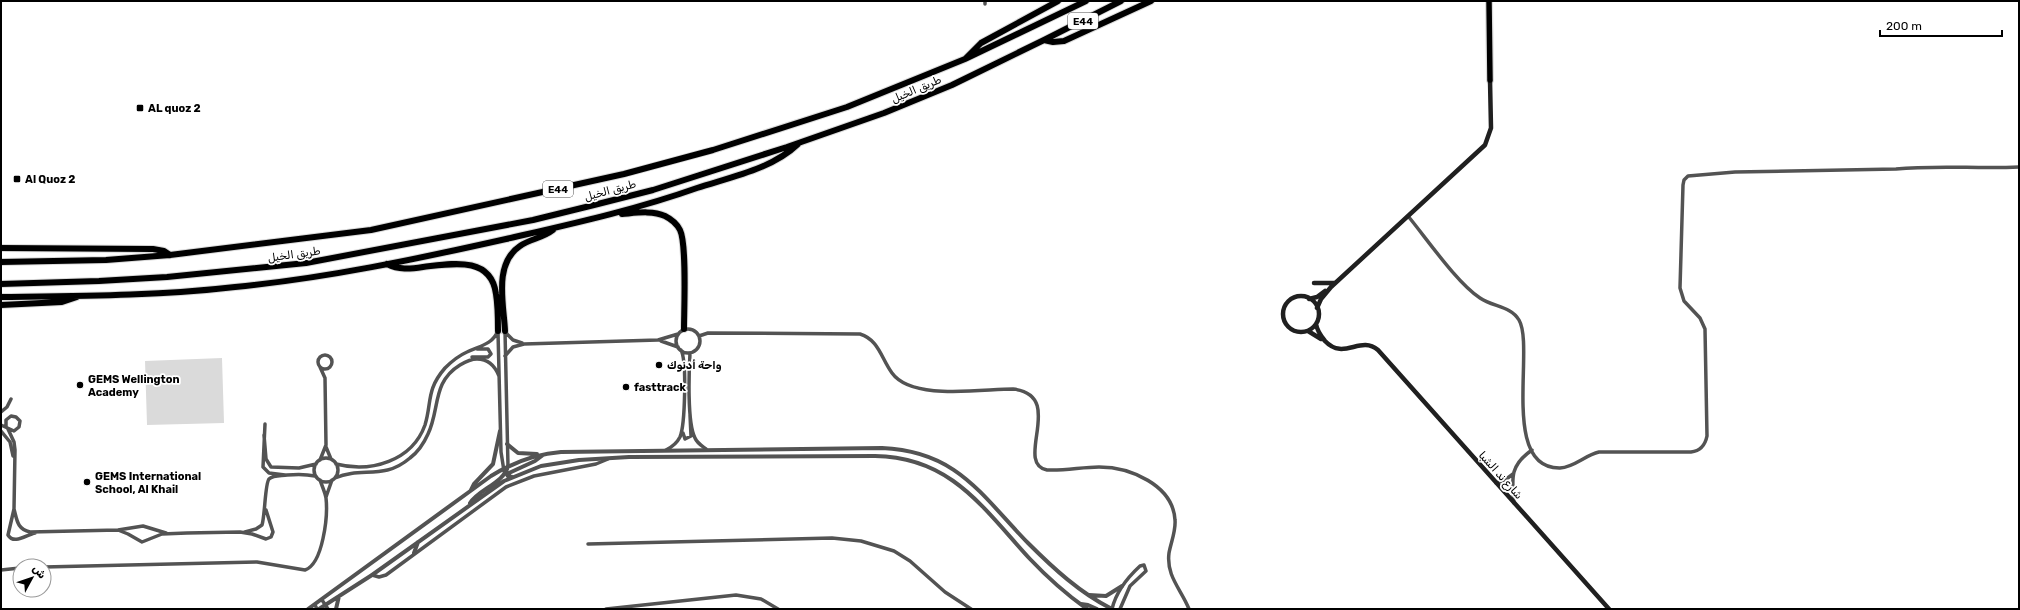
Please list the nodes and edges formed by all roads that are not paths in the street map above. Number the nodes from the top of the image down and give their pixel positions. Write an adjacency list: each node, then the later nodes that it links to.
1 (1058, 1): 7 (highway)
2 (1086, 1): 7 (highway, طريق الخيل / E44)
3 (1121, 1): 6 (highway, طريق الخيل / E44)
4 (1151, 1): 6 (highway)
5 (1490, 1): 8 (main road)
6 (1044, 40): 9 (highway, طريق الخيل / E44)
7 (965, 59): 15 (highway, طريق الخيل / E44)
8 (1490, 80): 12 (main road)
9 (801, 142): 11 (highway); 20 (highway, طريق الخيل / E44)
10 (2019, 167): 61 (street)
11 (610, 214): 13 (highway); 30 (highway)
12 (1408, 216): 19 (main road); 61 (street)
13 (555, 228): 17 (highway); 28 (highway)
14 (1, 248): 15 (highway)
15 (170, 255): 16 (highway, طريق الخيل / E44)
16 (1, 262)
17 (387, 264): 22 (highway); 28 (highway)
18 (1314, 283): 19 (main road)
19 (1336, 283): 21 (main road)
20 (1, 284)
21 (1331, 287): 24 (main road); 26 (main road)
22 (78, 296): 23 (highway); 25 (highway)
23 (1, 297)
24 (1309, 299): 26 (main road); 29 (main road)
25 (1, 305)
26 (1318, 308): 27 (main road)
27 (1316, 324): 29 (main road); 38 (main road, شارع ند الشبا)
28 (502, 331): 33 (street); 35 (street); 39 (street); 43 (street)
29 (1308, 331): 38 (main road)
30 (681, 332): 31 (street); 32 (street); 34 (street)
31 (699, 336): 37 (street); 112 (street)
32 (658, 340): 33 (street); 34 (street)
33 (524, 344): 39 (street)
34 (678, 347): 36 (street)
35 (471, 350): 40 (street); 68 (street)
36 (681, 350): 37 (street); 47 (street)
37 (690, 353): 48 (street)
38 (1380, 353): 77 (main road, شارع ند الشبا)
39 (505, 356): 57 (street)
40 (465, 362): 43 (street); 75 (street)
41 (320, 367): 42 (street); 42 (street); 44 (street)
42 (330, 367): 44 (street)
43 (499, 376): 55 (street)
44 (325, 378): 58 (street)
45 (11, 399): 46 (street)
46 (1, 412)
47 (684, 412): 48 (street); 60 (street)
48 (691, 412): 59 (street)
49 (6, 420): 50 (street); 53 (street); 53 (street)
50 (1, 421)
51 (265, 424): 56 (street)
52 (1, 425): 53 (street)
53 (7, 428): 66 (street)
54 (1, 431): 66 (street)
55 (500, 431): 69 (street); 78 (street)
56 (264, 435): 67 (street); 72 (street)
57 (507, 444): 62 (street); 69 (street)
58 (326, 446): 64 (street); 65 (street)
59 (706, 449): 60 (street); 97 (street)
60 (666, 450): 62 (street)
61 (1532, 450): 71 (street)
62 (545, 454): 69 (street); 74 (street)
63 (608, 459): 74 (street); 90 (street); 99 (street)
64 (320, 460): 65 (street); 67 (street)
65 (332, 460): 68 (street)
66 (14, 461): 82 (street)
67 (316, 464): 73 (street)
68 (336, 464): 75 (street)
69 (505, 468): 70 (street); 78 (street)
70 (505, 474): 74 (street); 81 (street)
71 (1513, 474): 77 (street); 80 (street)
72 (285, 475): 73 (street); 83 (street)
73 (315, 476): 76 (street)
74 (510, 478): 81 (street)
75 (334, 479): 76 (street); 79 (street)
76 (320, 480): 79 (street)
77 (1496, 483): 80 (main road, شارع ند الشبا)
78 (471, 490): 98 (street)
79 (326, 498): 91 (street)
80 (1514, 503): 113 (main road, شارع ند الشبا)
81 (469, 505): 88 (street)
82 (14, 509): 85 (street); 85 (street)
83 (266, 510): 86 (street); 86 (street)
84 (118, 530): 85 (street); 87 (street); 87 (street)
85 (38, 532)
86 (240, 532): 87 (street)
87 (167, 534)
88 (419, 542): 90 (street); 94 (street)
89 (588, 544): 107 (street)
90 (414, 553): 94 (street)
91 (52, 567)
92 (12, 569): 93 (street)
93 (1, 570)
94 (372, 575): 96 (street)
95 (1122, 586): 97 (street); 110 (street); 111 (street)
96 (339, 595): 100 (street); 104 (street)
97 (1087, 595): 110 (street)
98 (322, 600): 100 (street); 101 (street)
99 (1081, 604): 108 (street); 109 (street)
100 (325, 605): 101 (street); 103 (street)
101 (317, 608): 102 (street)
102 (308, 609)
103 (328, 609)
104 (336, 609)
105 (606, 609): 106 (street)
106 (778, 609)
107 (971, 609)
108 (1085, 609)
109 (1097, 609)
110 (1112, 609)
111 (1120, 609)
112 (1189, 609)
113 (1608, 609)

